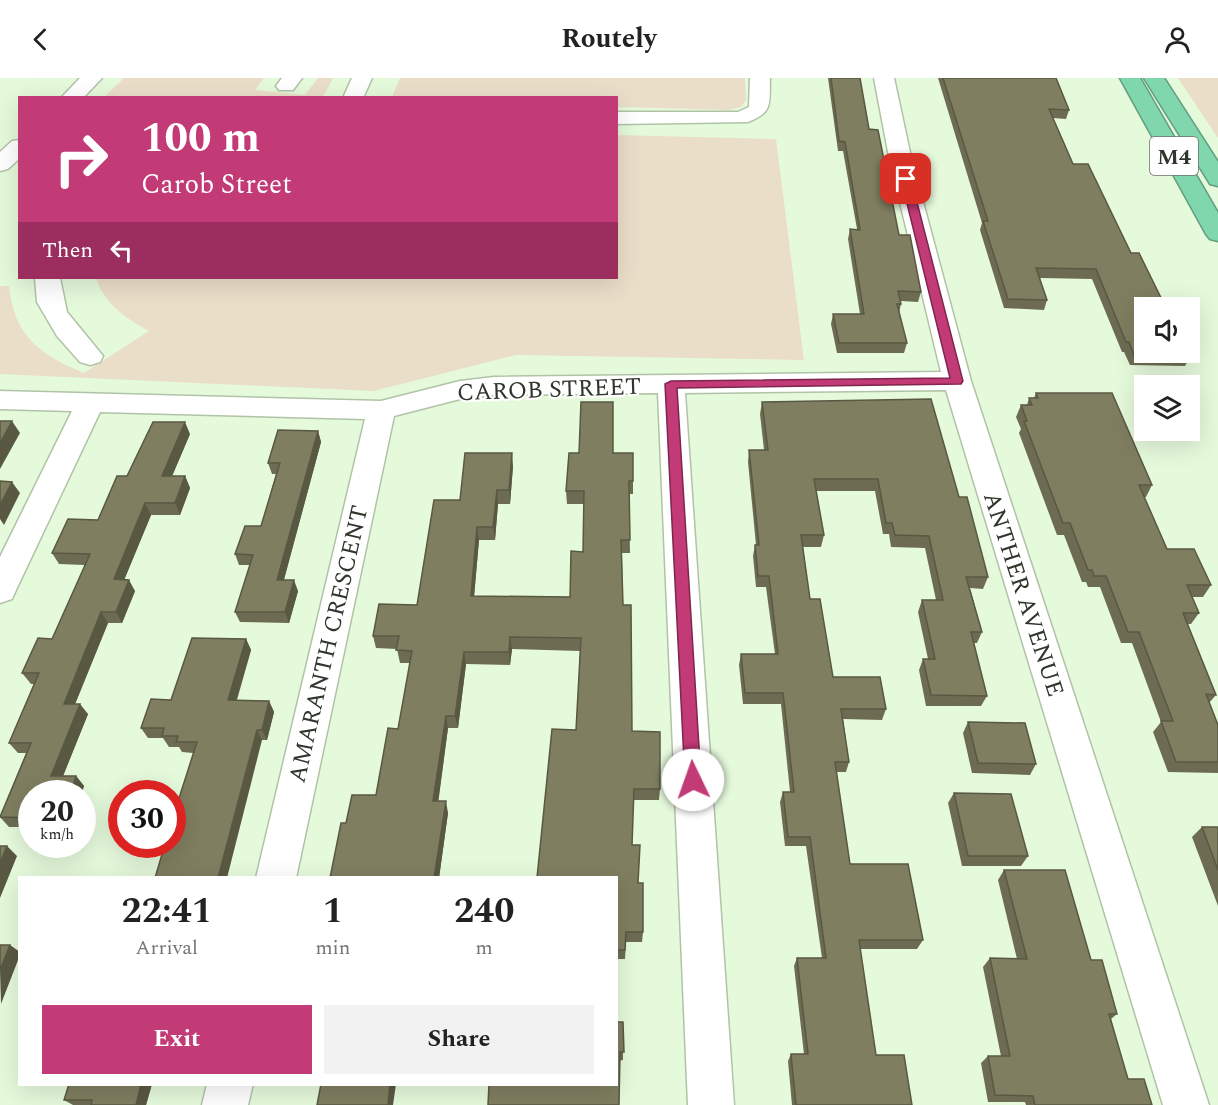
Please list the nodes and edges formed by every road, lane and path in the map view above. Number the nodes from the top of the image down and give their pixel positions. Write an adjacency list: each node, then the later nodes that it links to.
1 (92, 78): 7 (street)
2 (362, 78): 8 (street)
3 (760, 78): 9 (street)
4 (884, 78): 16 (street, ANTHER AVENUE)
5 (1130, 78): 13 (highway, M4)
6 (1154, 78): 12 (highway, M4)
7 (73, 96)
8 (354, 96)
9 (618, 118)
10 (18, 148): 11 (street)
11 (0, 164)
12 (1218, 179)
13 (1218, 234)
14 (48, 279): 15 (street)
15 (90, 356)
16 (957, 381): 17 (street, CAROB STREET); 26 (street, ANTHER AVENUE)
17 (671, 384): 20 (street, CAROB STREET); 25 (street)
18 (0, 400): 19 (street, CAROB STREET)
19 (90, 403): 20 (street, CAROB STREET); 21 (street)
20 (381, 410): 22 (street, AMARANTH CRESCENT)
21 (0, 590)
22 (276, 876)
23 (230, 1086): 24 (street)
24 (225, 1105)
25 (711, 1105)
26 (1186, 1105)

